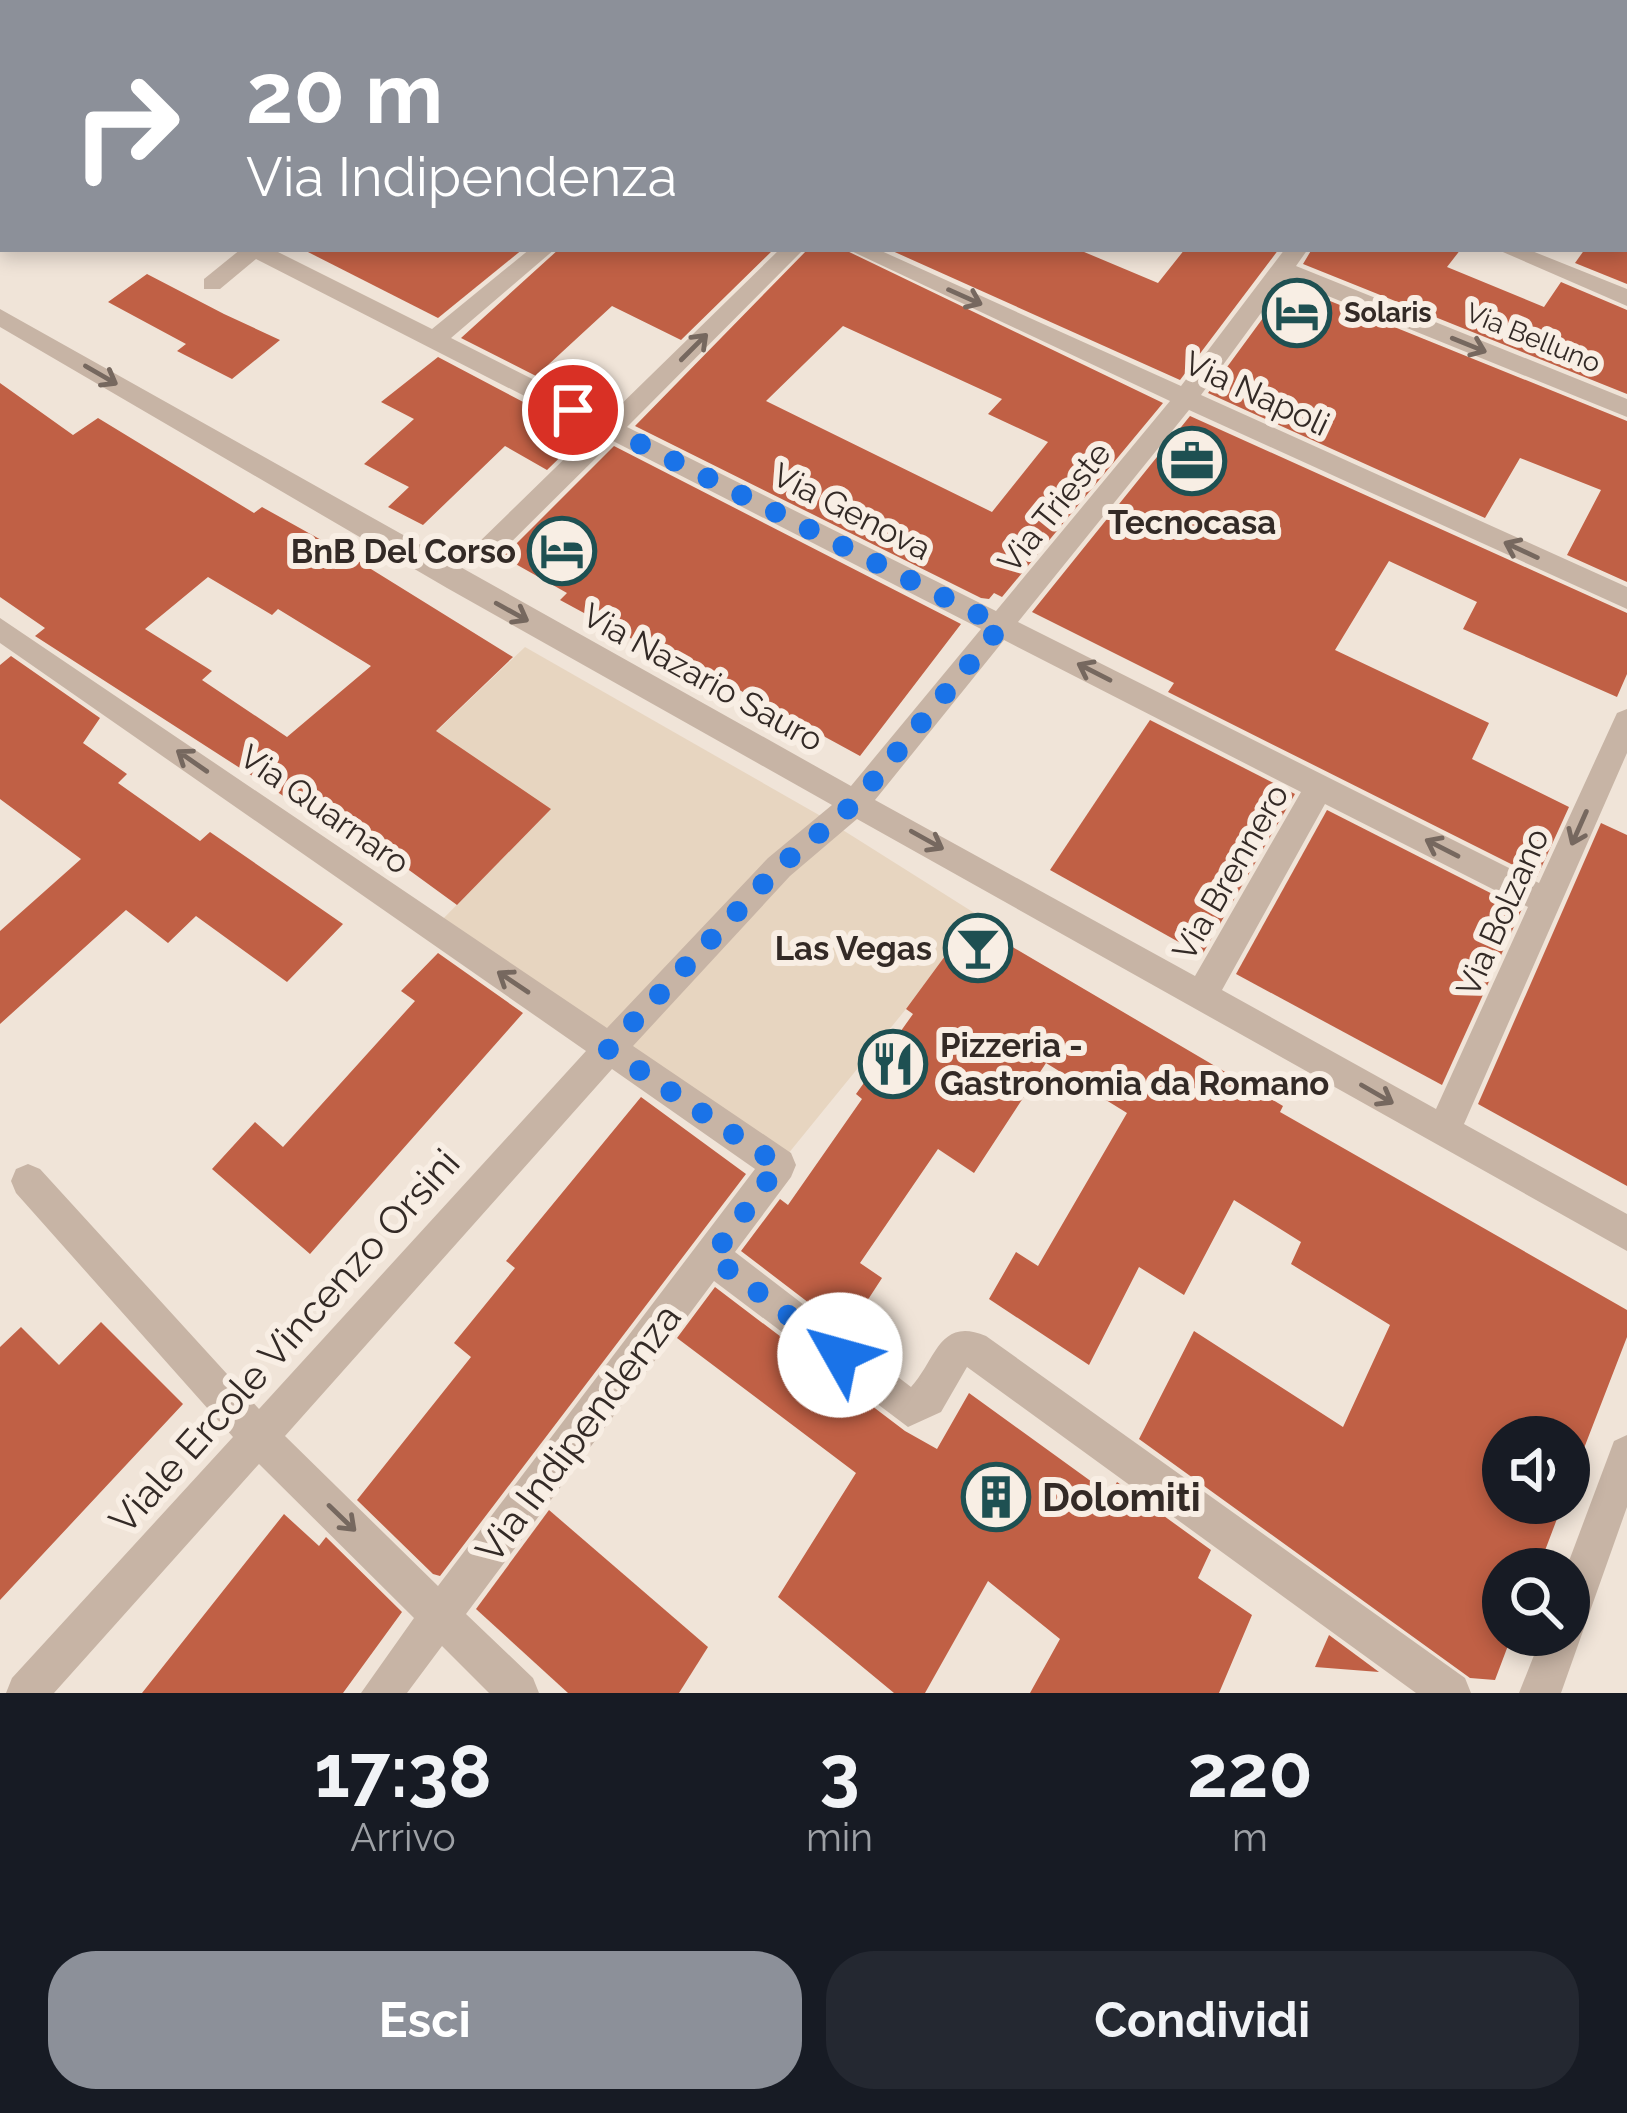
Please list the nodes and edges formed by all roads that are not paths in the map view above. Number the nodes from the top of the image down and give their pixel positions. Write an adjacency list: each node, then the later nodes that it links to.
1 (250, 252): 8 (street)
2 (260, 252): 11 (street, Via Genova)
3 (540, 252): 11 (street)
4 (790, 252): 14 (street, one-way to 4)
5 (865, 252): 12 (street, Via Napoli, one-way to 12)
6 (1292, 254): 12 (street, Via Trieste); 13 (street, Via Belluno, one-way to 13)
7 (1554, 257): 9 (street)
8 (212, 284)
9 (1627, 298)
10 (0, 317): 21 (street, Via Nazario Sauro, one-way to 21)
11 (434, 340): 14 (street, Via Genova)
12 (1186, 396): 16 (street, Via Napoli, one-way to 12); 17 (street, Via Trieste)
13 (1627, 408)
14 (611, 429): 15 (street); 17 (street, Via Genova)
15 (484, 553)
16 (1627, 599)
17 (1001, 626): 20 (street, Via Genova, one-way to 17); 21 (street, Via Trieste)
18 (0, 629): 25 (street, Via Quarnaro, one-way to 18)
19 (1627, 721): 23 (street, Via Bolzano, one-way to 23)
20 (1320, 786): 23 (street, Via Genova, one-way to 20); 24 (street, Via Brennero)
21 (856, 802): 22 (street, Via Trieste); 24 (street, Via Nazario Sauro, one-way to 24)
22 (824, 827): 25 (street, Viale Ercole Vincenzo Orsini)
23 (1546, 901): 26 (street, Via Bolzano)
24 (1203, 993): 26 (street, Via Nazario Sauro, one-way to 26)
25 (608, 1049): 29 (street, Via Indipendenza); 30 (street, Viale Ercole Vincenzo Orsini)
26 (1443, 1132): 28 (street, Via Nazario Sauro)
27 (28, 1181): 30 (street)
28 (1627, 1233)
29 (712, 1257): 33 (street, Via Indipendenza); 38 (street)
30 (258, 1436): 33 (street, one-way to 33); 35 (street, Viale Ercole Vincenzo Orsini)
31 (1627, 1454): 32 (street)
32 (1590, 1556)
33 (441, 1615): 36 (street, Via Indipendenza); 37 (street)
34 (1554, 1656): 39 (street)
35 (27, 1693)
36 (382, 1693)
37 (518, 1693)
38 (1450, 1693)
39 (1540, 1693)

